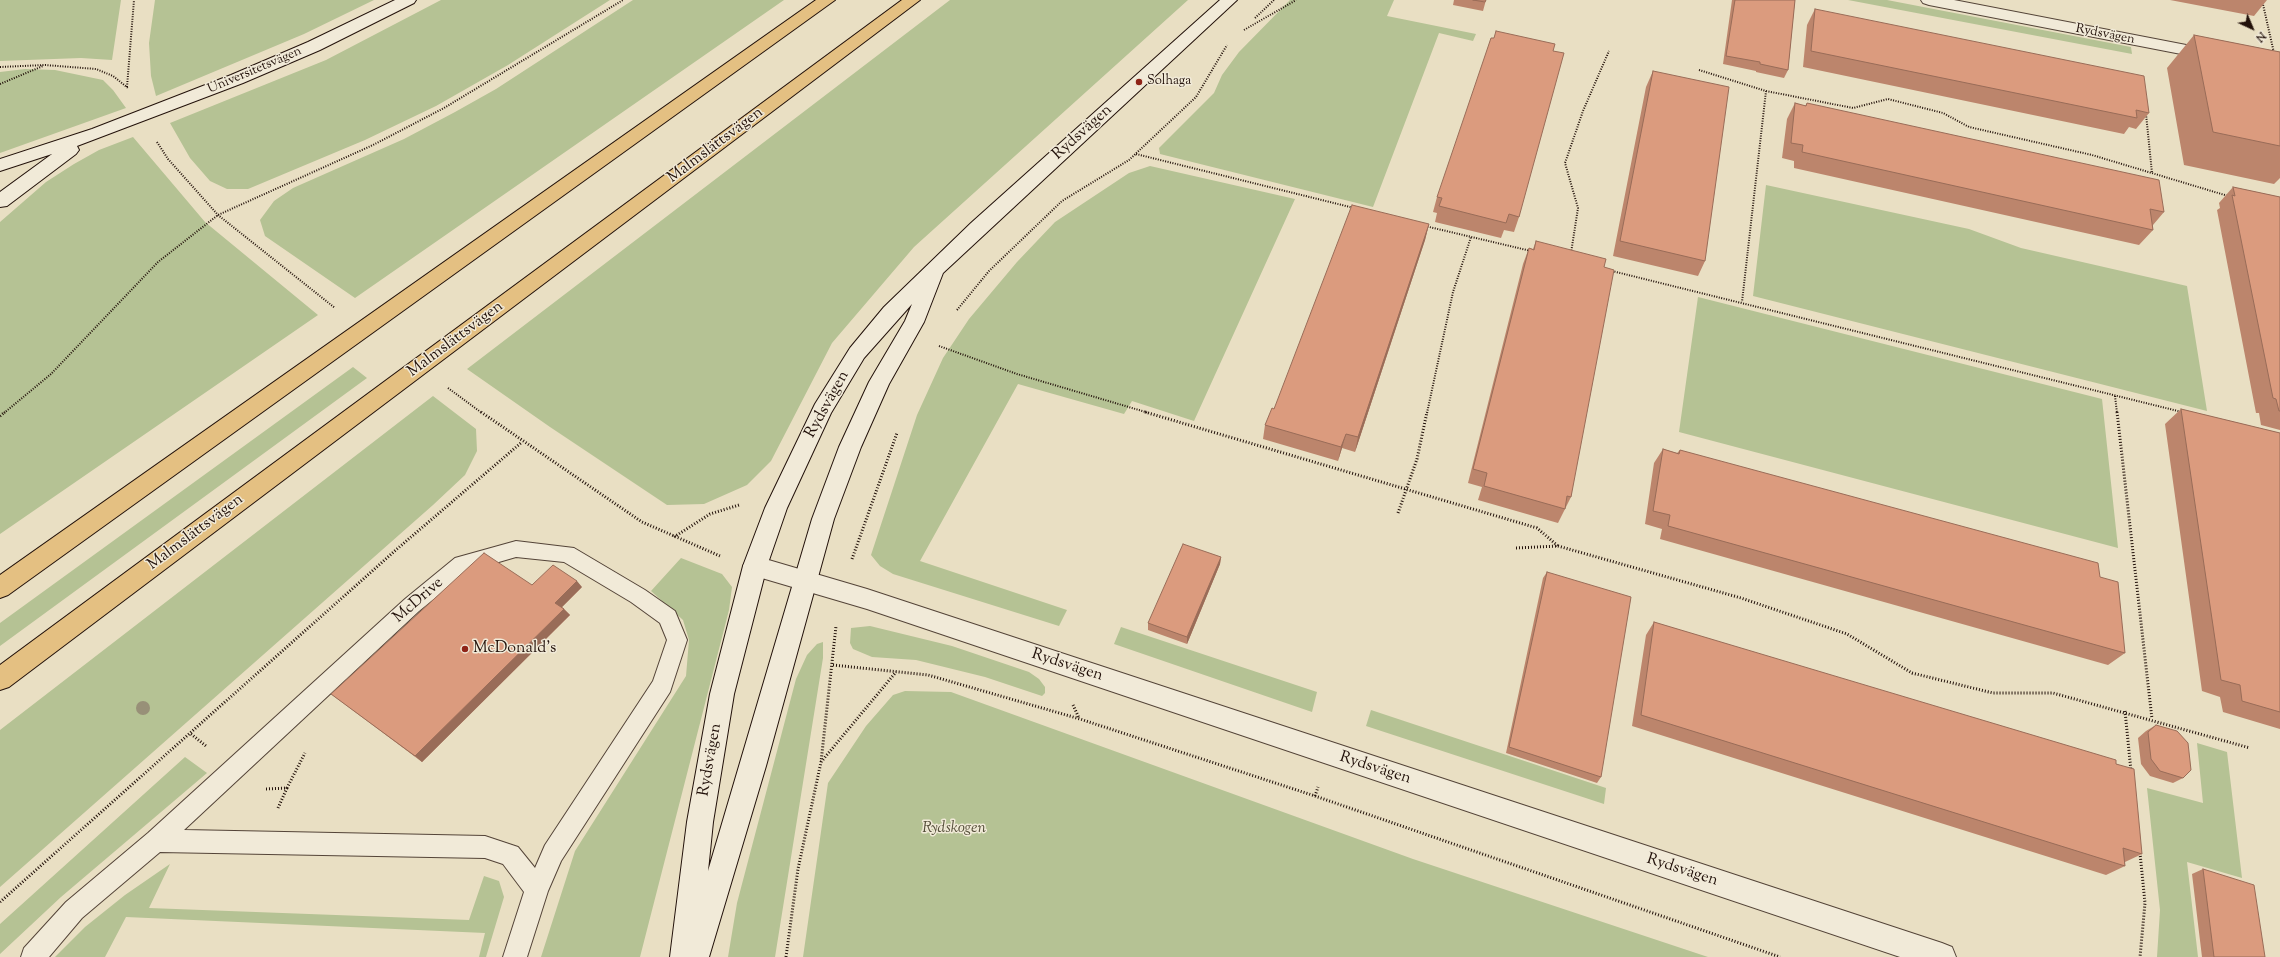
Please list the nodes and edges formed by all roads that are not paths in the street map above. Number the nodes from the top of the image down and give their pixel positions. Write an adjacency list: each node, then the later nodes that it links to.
1 (408, 0): 7 (street, Universitetsvägen)
2 (827, 0): 13 (highway)
3 (912, 0): 14 (highway, Malmslättsvägen)
4 (1229, 0): 10 (street, Rydsvägen)
5 (1930, 0): 6 (street, Rydsvägen)
6 (2224, 58)
7 (98, 133): 8 (street, Universitetsvägen); 9 (street, Universitetsvägen)
8 (0, 165)
9 (0, 201)
10 (938, 266): 11 (street, Rydsvägen); 12 (street, Rydsvägen)
11 (755, 566): 12 (street, Rydsvägen); 19 (street, Rydsvägen)
12 (807, 581): 20 (street, Rydsvägen); 21 (street, Rydsvägen)
13 (0, 588)
14 (0, 679)
15 (156, 841): 16 (lane); 16 (lane, McDrive); 17 (lane, McDrive)
16 (537, 890): 18 (lane, McDrive)
17 (33, 957)
18 (515, 957)
19 (684, 957)
20 (695, 957)
21 (1942, 957)

